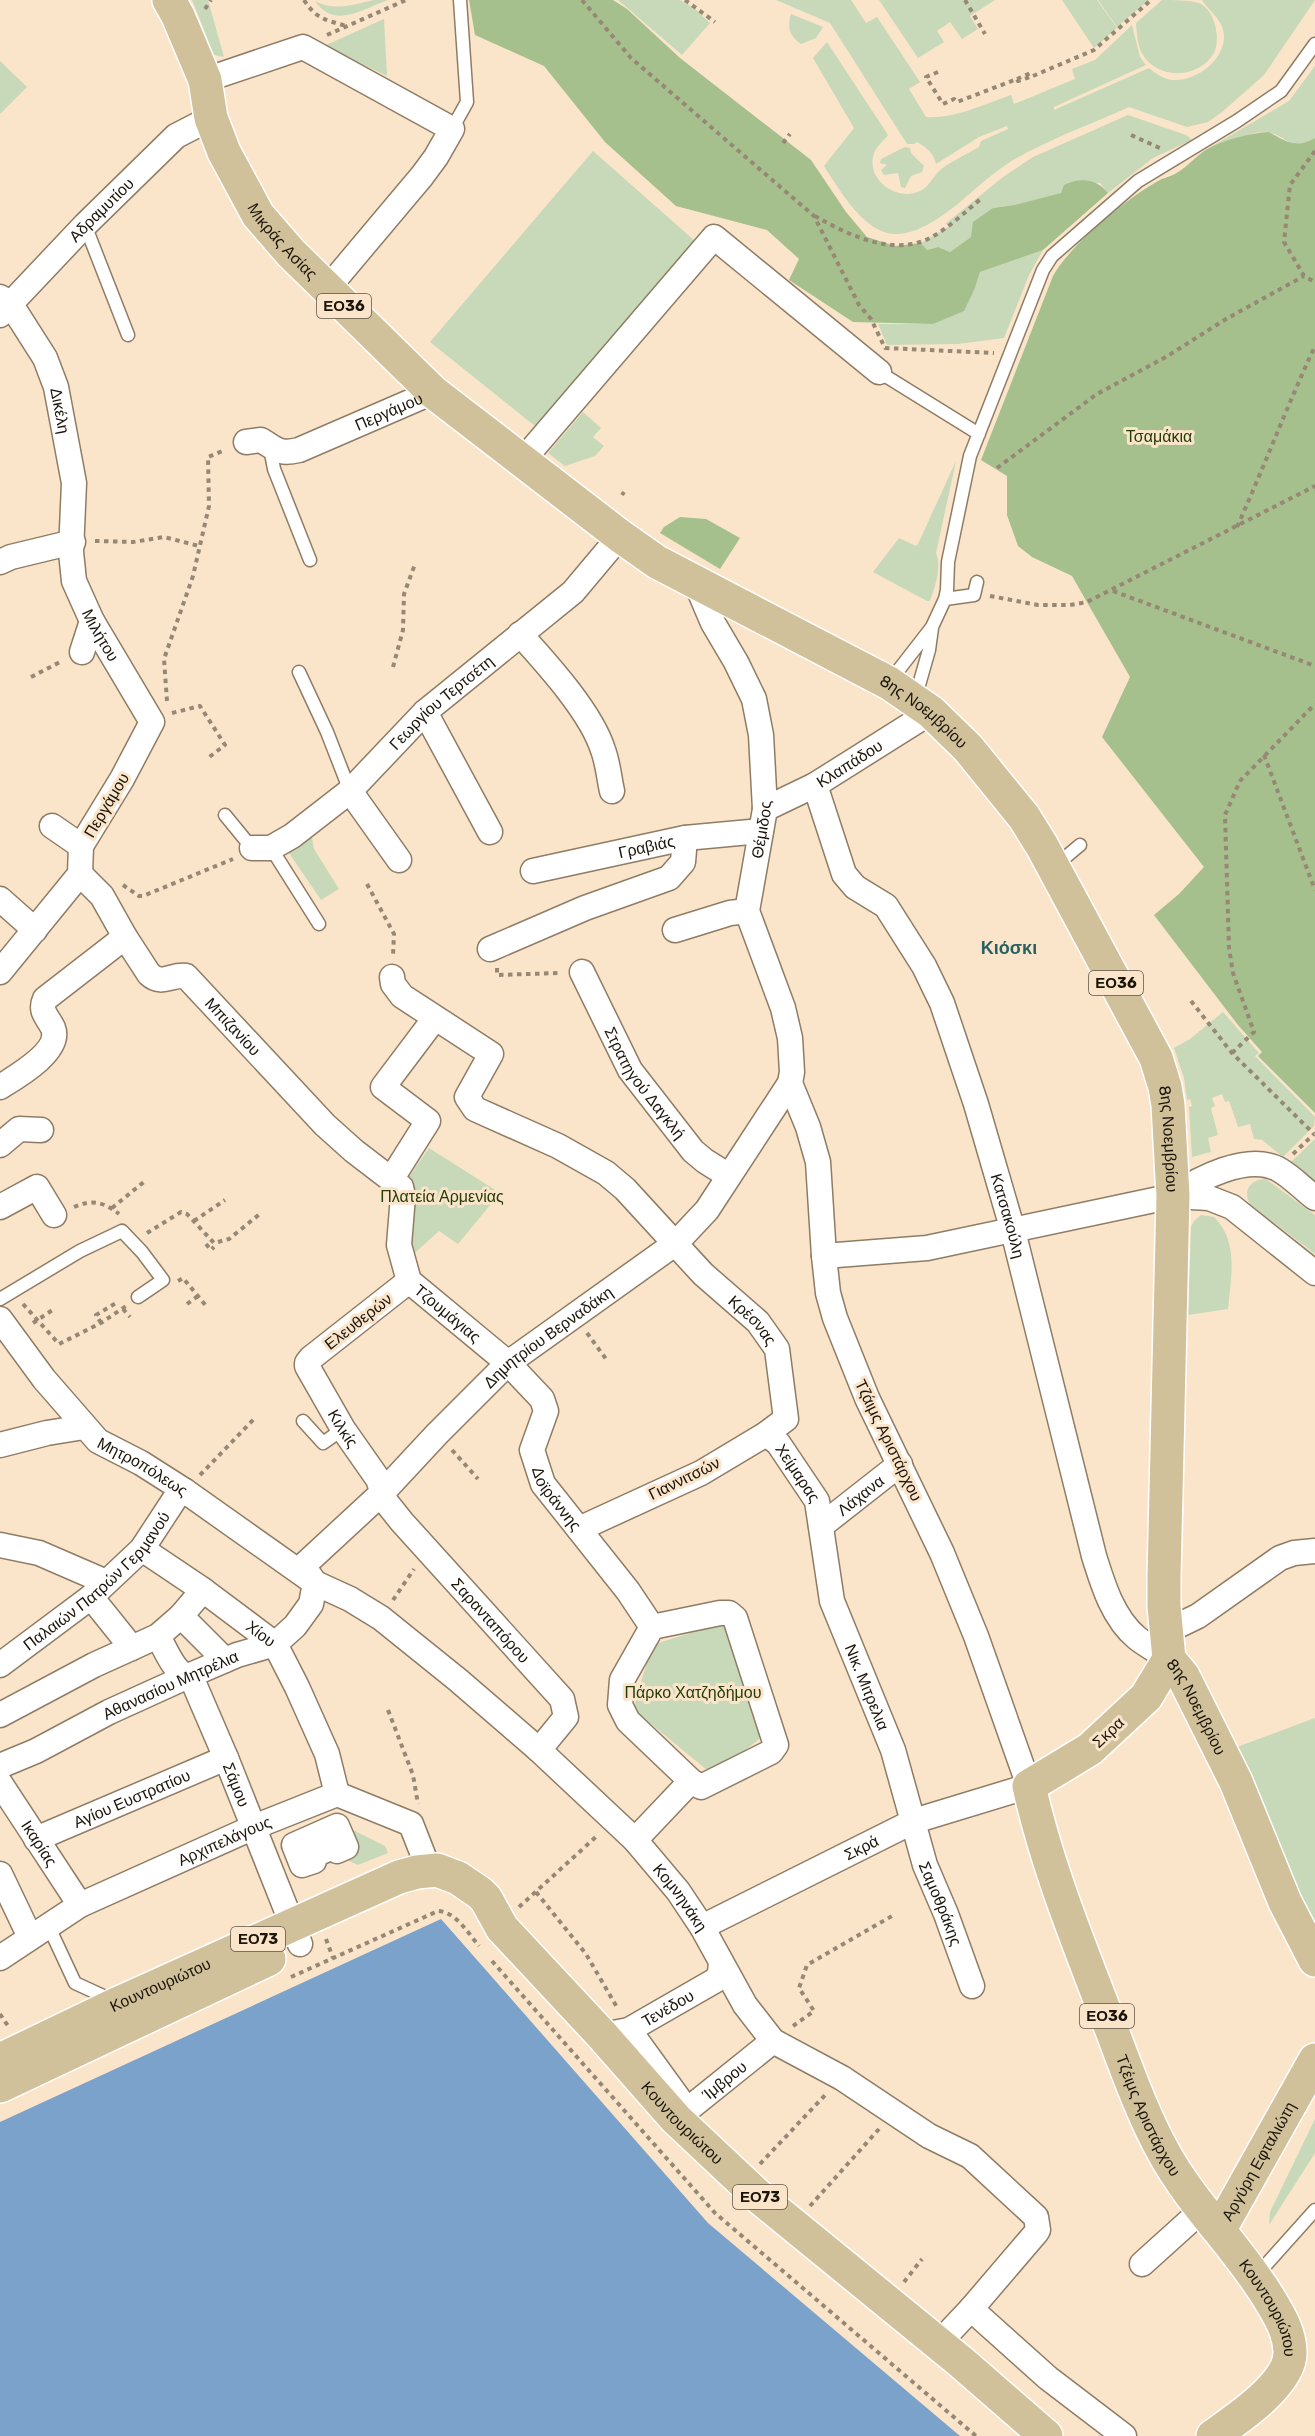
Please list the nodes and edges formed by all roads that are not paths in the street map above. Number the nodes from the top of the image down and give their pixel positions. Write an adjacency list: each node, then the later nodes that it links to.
1 (169, 0): 4 (main road, Μικράς Ασίας / ΕΟ36)
2 (460, 0): 6 (lane)
3 (1315, 44): 13 (lane)
4 (205, 80): 5 (main road, Μικράς Ασίας / ΕΟ36); 6 (street)
5 (212, 118): 7 (street, Αδραμυτίου); 8 (main road, Μικράς Ασίας / ΕΟ36)
6 (452, 129): 8 (street)
7 (85, 225): 9 (street, Αδραμυτίου); 10 (lane)
8 (327, 290): 12 (main road, Μικράς Ασίας / ΕΟ36)
9 (3, 305): 18 (street, Δικέλη)
10 (128, 335)
11 (879, 372): 13 (lane); 16 (street)
12 (433, 392): 15 (street, Περγάμου); 16 (main road, Μικράς Ασίας / ΕΟ36)
13 (979, 434): 23 (lane)
14 (246, 442): 15 (street, Περγάμου)
15 (270, 448): 19 (lane)
16 (523, 460): 17 (main road, Μικράς Ασίας / ΕΟ36)
17 (620, 537): 22 (main road, 8ης Νοεμβρίου / ΕΟ36); 26 (street, Γεωργίου Τερτσέτη)
18 (73, 542): 20 (street); 24 (street, Μιλήτου)
19 (310, 560)
20 (0, 562)
21 (976, 582): 23 (lane)
22 (696, 583): 29 (main road, 8ης Νοεμβρίου / ΕΟ36); 36 (street, Θέμιδος)
23 (945, 599): 25 (lane)
24 (92, 621): 27 (street); 31 (street, Μιλήτου)
25 (932, 627): 29 (lane); 29 (lane)
26 (520, 634): 30 (street, Γεωργίου Τερτσέτη); 34 (street)
27 (82, 652)
28 (300, 672): 33 (lane)
29 (912, 698): 32 (street, Κλαπάδου); 44 (main road, 8ης Νοεμβρίου / ΕΟ36)
30 (425, 712): 33 (street, Γεωργίου Τερτσέτη); 38 (street)
31 (160, 718): 40 (street, Περγάμου)
32 (815, 785): 36 (street, Κλαπάδου); 68 (street, Κατσακούλη)
33 (350, 791): 42 (street, Γεωργίου Τερτσέτη); 43 (street)
34 (612, 791)
35 (225, 814): 42 (lane)
36 (763, 820): 39 (street, Γραβιάς); 48 (street, Θέμιδος)
37 (52, 826): 40 (street)
38 (490, 832)
39 (685, 838): 45 (street, Γραβιάς); 53 (street)
40 (81, 846): 46 (street, Περγάμου)
41 (1080, 846): 44 (lane)
42 (261, 848): 49 (lane)
43 (399, 860)
44 (1054, 866): 64 (main road, 8ης Νοεμβρίου / ΕΟ36)
45 (533, 872)
46 (88, 882): 50 (street); 52 (street, Μπιζανίου)
47 (0, 898): 50 (street)
48 (747, 911): 51 (street); 58 (street)
49 (319, 924)
50 (35, 930): 54 (street)
51 (675, 930)
52 (125, 937): 59 (street); 63 (street, Μπιζανίου)
53 (493, 958)
54 (0, 972)
55 (582, 972): 62 (street, Στρατηγού Δαγκλή)
56 (392, 977): 57 (street)
57 (435, 1018): 63 (street); 69 (street, Κρέσνας)
58 (790, 1083): 62 (street, Δημητρίου Βερναδάκη); 70 (street, Τζάιμς Αριστάρχου)
59 (0, 1087)
60 (42, 1130): 61 (street)
61 (0, 1145)
62 (729, 1176): 69 (street, Δημητρίου Βερναδάκη)
63 (396, 1181): 72 (street, Τζουμάγιας)
64 (1173, 1196): 65 (street); 68 (street); 71 (street); 100 (main road, 8ης Νοεμβρίου / ΕΟ36)
65 (1315, 1198)
66 (0, 1207): 67 (street)
67 (54, 1215)
68 (1013, 1231): 70 (street); 100 (street, Κατσακούλη)
69 (676, 1243): 77 (street, Δημητρίου Βερναδάκη); 78 (street, Κρέσνας)
70 (824, 1256): 84 (street, Τζάιμς Αριστάρχου)
71 (1315, 1273)
72 (409, 1281): 76 (street, Ελευθερών); 77 (street, Τζουμάγιας)
73 (138, 1297): 74 (lane)
74 (0, 1299)
75 (0, 1319): 80 (street, Μητροπόλεως)
76 (307, 1363): 81 (street, Κιλκίς)
77 (508, 1364): 86 (street, Δημητρίου Βερναδάκη); 88 (street, Δοϊράννης)
78 (786, 1419): 82 (street, Γιαννιτσών)
79 (303, 1421): 81 (lane)
80 (84, 1427): 83 (street); 85 (street, Μητροπόλεως)
81 (343, 1429): 86 (street, Κιλκίς)
82 (766, 1434): 87 (street, Χείμαρας); 88 (street, Γιαννιτσών)
83 (0, 1445)
84 (900, 1464): 87 (street, Λάχανα); 111 (street, Τζάιμς Αριστάρχου)
85 (185, 1491): 90 (street, Παλαιών Πατρών Γερμανού); 93 (street, Μητροπόλεως)
86 (382, 1492): 93 (street, Δημητρίου Βερναδάκη); 106 (street, Σαρανταπόρου)
87 (821, 1526): 92 (street, Χείμαρας)
88 (579, 1529): 97 (street, Δοϊράννης)
89 (1, 1547): 94 (street)
90 (142, 1549): 94 (street, Παλαιών Πατρών Γερμανού); 95 (street, Χίου)
91 (1305, 1552): 100 (street)
92 (823, 1553): 113 (street, Νικ. Μιτρελια)
93 (315, 1583): 99 (street, Αθανασίου Μητρέλια); 106 (street, Κομνηνάκη)
94 (98, 1589): 101 (street); 103 (street, Παλαιών Πατρών Γερμανού)
95 (203, 1590): 96 (street); 99 (street, Χίου)
96 (181, 1616): 98 (street); 102 (street)
97 (652, 1627): 109 (street); 109 (street)
98 (158, 1636): 101 (street); 104 (street, Σάμου)
99 (275, 1644): 102 (street, Αθανασίου Μητρέλια); 112 (street, Χίου)
100 (1168, 1645): 111 (main road, Σκρα); 125 (main road, 8ης Νοεμβρίου)
101 (132, 1648): 105 (street)
102 (225, 1660): 104 (street, Αθανασίου Μητρέλια)
103 (0, 1665)
104 (186, 1677): 107 (street, Σάμου); 108 (street, Αθανασίου Μητρέλια)
105 (0, 1715)
106 (539, 1750): 116 (street, Κομνηνάκη)
107 (226, 1758): 114 (street, Σάμου); 115 (street, Αγίου Ευστρατίου)
108 (0, 1766)
109 (691, 1781): 116 (street)
110 (0, 1782): 115 (street, Ικαρίας)
111 (1029, 1786): 113 (street, Σκρά); 136 (main road, Τζέιμς Αριστάρχου / ΕΟ36)
112 (337, 1794): 114 (street, Αρχιπελάγους); 117 (street)
113 (914, 1821): 120 (street, Σκρά); 127 (street, Σαμοθράκης)
114 (254, 1827): 119 (street, Αρχιπελάγους); 123 (street, Σάμου)
115 (36, 1839): 119 (street, Ικαρίας)
116 (635, 1840): 120 (street, Κομνηνάκη)
117 (429, 1870): 121 (main road, Κουντουριώτου / ΕΟ73); 123 (main road, Κουντουριώτου / ΕΟ73)
118 (0, 1874): 122 (street)
119 (80, 1905): 122 (street, Αρχιπελάγους)
120 (702, 1927): 126 (street, Κομνηνάκη)
121 (502, 1928): 123 (main road, Κουντουριώτου / ΕΟ73); 129 (main road, Κουντουριώτου / ΕΟ73)
122 (39, 1931): 124 (street, Αρχιπελάγους); 128 (lane)
123 (295, 1934): 128 (main road, Κουντουριώτου / ΕΟ73); 133 (main road, Κουντουριώτου / ΕΟ73)
124 (0, 1958)
125 (1315, 1960)
126 (721, 1963): 129 (street, Τενέδου); 130 (street, Κομνηνάκη)
127 (972, 1986)
128 (118, 2003): 131 (main road, Κουντουριώτου / ΕΟ73)
129 (615, 2032): 134 (main road, Κουντουριώτου / ΕΟ73)
130 (774, 2041): 134 (street, Ίμβρου); 139 (street, Κομνηνάκη)
131 (0, 2060)
132 (1315, 2060): 136 (main road, Αργύρη Εφταλιώτη)
133 (0, 2086)
134 (682, 2115): 140 (main road, Κουντουριώτου / ΕΟ73)
135 (1315, 2210): 138 (lane)
136 (1211, 2219): 137 (street); 138 (main road, Κουντουριώτου)
137 (1142, 2264)
138 (1256, 2276): 143 (main road, Κουντουριώτου)
139 (971, 2309): 140 (street); 142 (street)
140 (938, 2344): 141 (main road, Κουντουριώτου / ΕΟ73)
141 (1046, 2436)
142 (1124, 2436)
143 (1213, 2436)

